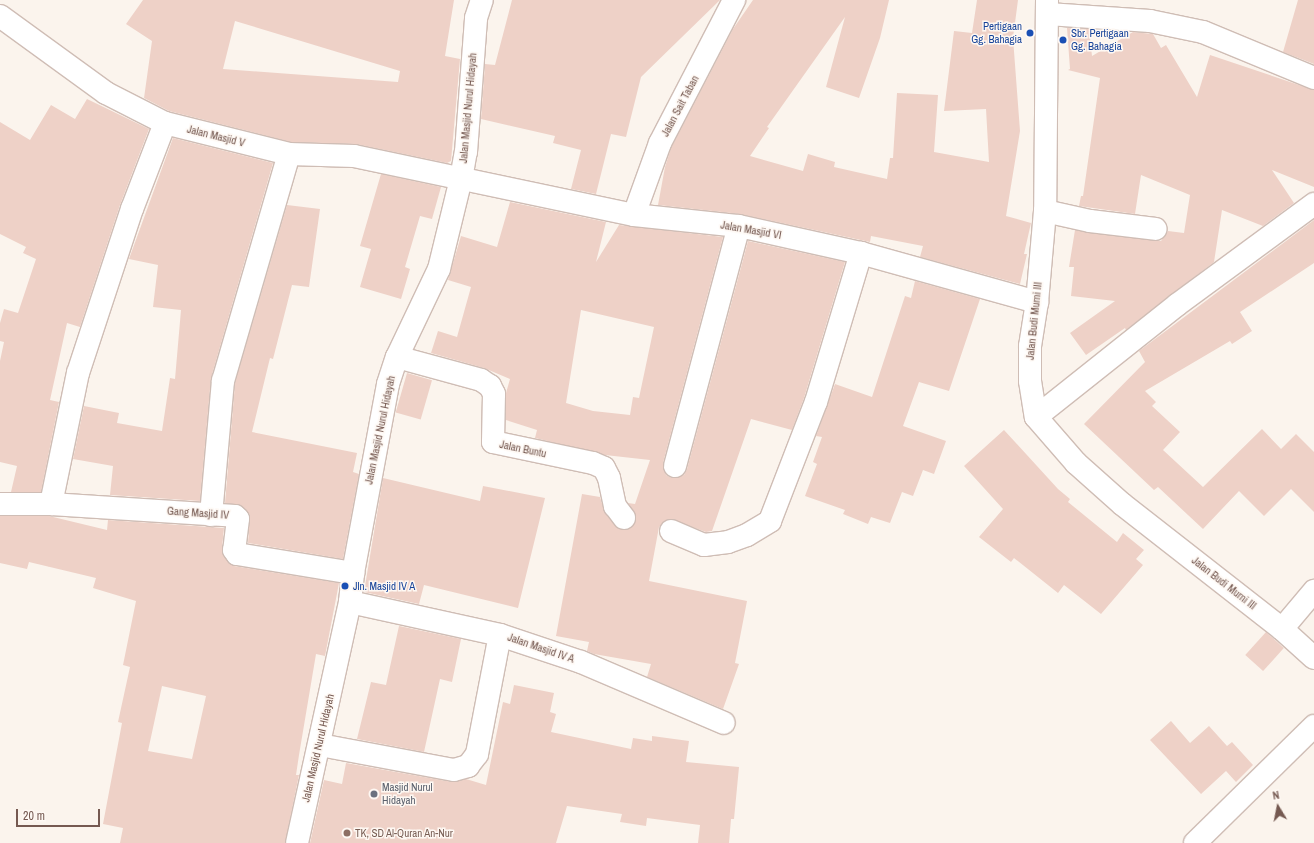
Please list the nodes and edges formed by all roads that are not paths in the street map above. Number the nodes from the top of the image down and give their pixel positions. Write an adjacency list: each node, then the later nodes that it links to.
1 (4, 0): 4 (street)
2 (482, 0): 10 (street, Jalan Masjid Nurul Hidayah)
3 (734, 0): 13 (street, Jalan Sait Taban)
4 (0, 6)
5 (1047, 7): 7 (street); 12 (street, Jalan Budi Murni III)
6 (0, 16): 8 (street, Jalan Masjid V)
7 (1314, 78)
8 (165, 124): 9 (street, Jalan Masjid V); 22 (street)
9 (289, 154): 10 (street, Jalan Masjid V); 23 (street)
10 (461, 179): 13 (street, Jalan Masjid VI); 18 (street, Jalan Masjid Nurul Hidayah)
11 (1314, 204): 19 (street)
12 (1045, 211): 15 (street); 17 (street, Jalan Budi Murni III)
13 (634, 215): 14 (street, Jalan Masjid VI)
14 (739, 226): 16 (street, Jalan Masjid VI); 20 (street)
15 (1156, 229)
16 (861, 253): 17 (street, Jalan Masjid VI); 25 (street)
17 (1037, 302): 19 (street, Jalan Budi Murni III)
18 (397, 357): 24 (street, Jalan Buntu); 26 (street, Jalan Masjid Nurul Hidayah)
19 (1036, 416): 29 (street, Jalan Budi Murni III)
20 (675, 466)
21 (0, 504): 22 (street, Gang Masjid IV)
22 (51, 504): 23 (street, Gang Masjid IV)
23 (212, 515): 26 (street, Gang Masjid IV)
24 (624, 518)
25 (671, 531)
26 (352, 572): 28 (street, Jalan Masjid Nurul Hidayah)
27 (1314, 591): 29 (street)
28 (350, 602): 30 (street, Jalan Masjid IV A); 34 (street, Jalan Masjid Nurul Hidayah)
29 (1282, 629): 31 (street, Jalan Budi Murni III)
30 (500, 635): 32 (street, Jalan Masjid IV A); 34 (street)
31 (1314, 658)
32 (724, 723)
33 (1314, 726): 36 (street)
34 (320, 744): 35 (street, Jalan Masjid Nurul Hidayah)
35 (297, 843)
36 (1195, 843)

